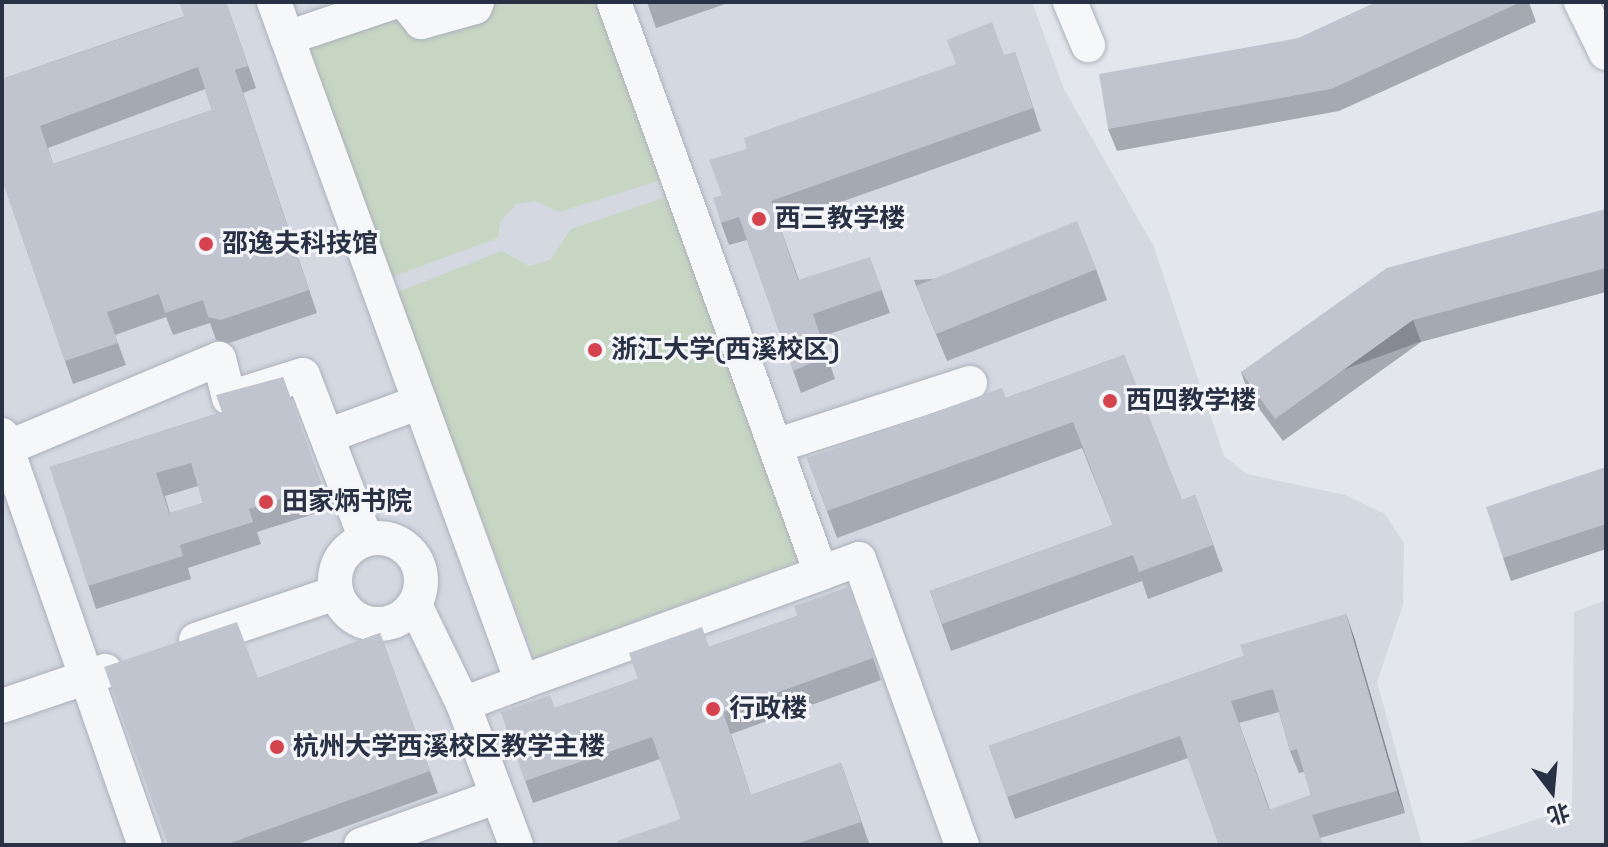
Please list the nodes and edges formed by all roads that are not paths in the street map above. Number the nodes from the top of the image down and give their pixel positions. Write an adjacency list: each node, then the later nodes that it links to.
1 (274, 2): 8 (lane)
2 (394, 2): 8 (lane)
3 (405, 2): 4 (lane)
4 (477, 2)
5 (614, 2): 15 (lane)
6 (1070, 2): 9 (lane)
7 (1581, 2): 10 (lane)
8 (287, 38): 12 (lane)
9 (1088, 45)
10 (1606, 53)
11 (970, 383): 15 (lane)
12 (420, 402): 13 (lane); 17 (lane)
13 (327, 436): 14 (lane); 16 (lane)
14 (4, 442): 22 (lane)
15 (775, 446): 19 (lane)
16 (366, 539): 18 (lane); 20 (lane)
17 (472, 550): 18 (lane); 23 (lane)
18 (421, 569): 21 (lane)
19 (821, 573): 23 (lane); 30 (lane)
20 (336, 593): 21 (lane); 22 (lane)
21 (415, 605): 24 (lane)
22 (85, 677): 25 (lane); 27 (lane)
23 (522, 682): 24 (lane)
24 (463, 704): 26 (lane)
25 (2, 706)
26 (498, 796): 28 (lane); 29 (lane)
27 (145, 845)
28 (361, 845)
29 (516, 845)
30 (962, 845)

